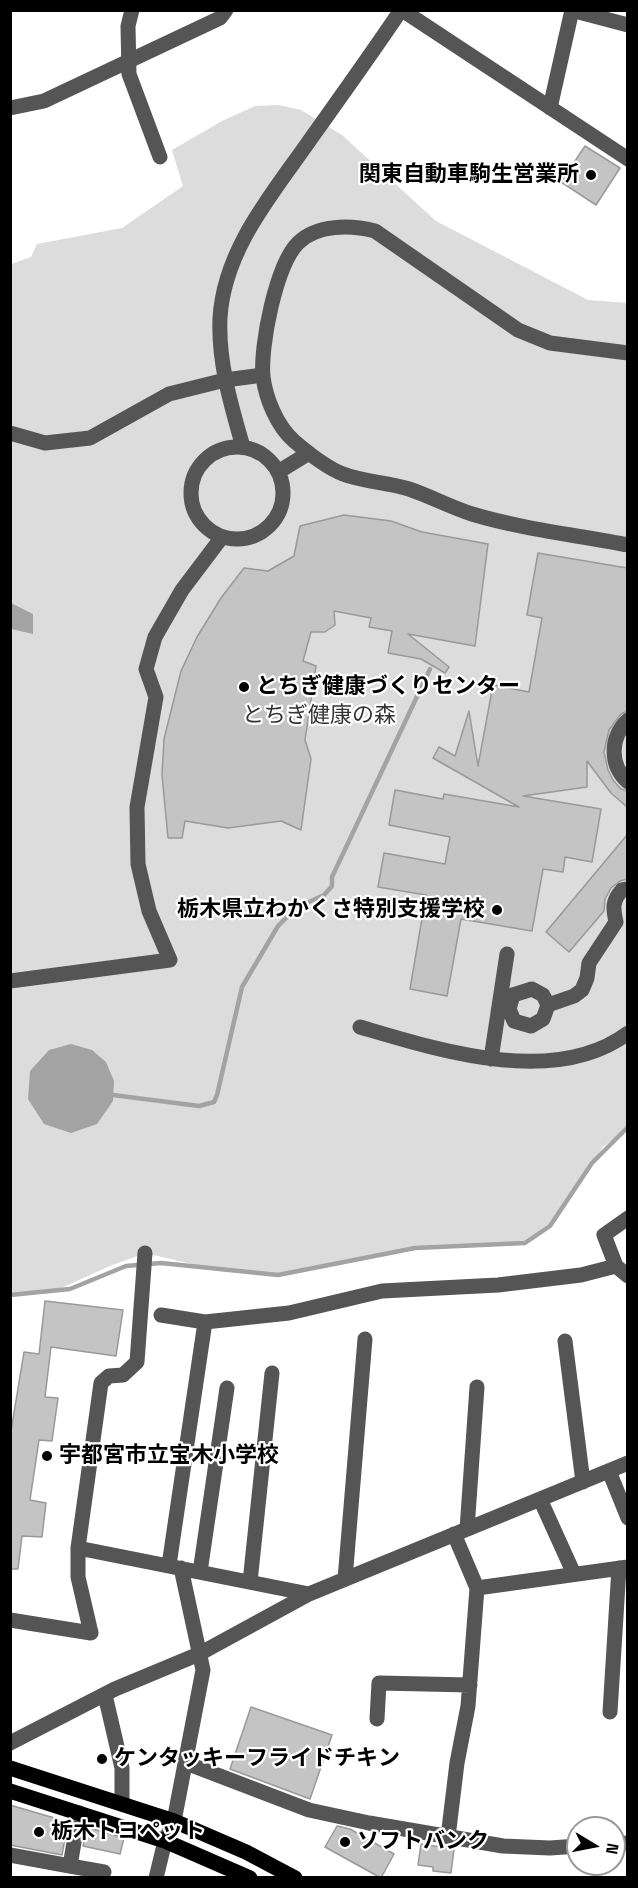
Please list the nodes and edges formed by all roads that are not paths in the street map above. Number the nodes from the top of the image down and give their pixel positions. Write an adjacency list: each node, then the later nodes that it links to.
1 (132, 10): 6 (street)
2 (226, 10): 6 (street)
3 (402, 10): 8 (street); 13 (street)
4 (572, 11): 5 (street); 8 (street)
5 (627, 26)
6 (129, 61): 7 (street); 9 (street)
7 (10, 108)
8 (550, 108): 10 (street)
9 (159, 157)
10 (627, 159)
11 (627, 353): 12 (street)
12 (263, 375): 13 (street); 16 (street)
13 (225, 380): 14 (street); 15 (street)
14 (10, 433)
15 (243, 447): 17 (street); 18 (street)
16 (309, 453): 17 (street); 19 (street)
17 (278, 472): 18 (street)
18 (222, 537): 25 (street)
19 (627, 545)
20 (627, 720): 21 (street)
21 (627, 782)
22 (627, 890): 23 (street)
23 (622, 925): 26 (street)
24 (507, 954): 29 (street)
25 (10, 981)
26 (548, 1005)
27 (360, 1027): 29 (street)
28 (627, 1033): 29 (street)
29 (491, 1059)
30 (627, 1218): 32 (street)
31 (145, 1253): 46 (street)
32 (622, 1271): 34 (street)
33 (161, 1315): 34 (street)
34 (205, 1322): 47 (street)
35 (365, 1339): 51 (street)
36 (565, 1341): 42 (street)
37 (272, 1374): 52 (street)
38 (477, 1387): 45 (street)
39 (227, 1388): 49 (street)
40 (626, 1463): 41 (street)
41 (609, 1471): 42 (street); 44 (street)
42 (583, 1482): 43 (street)
43 (540, 1499): 45 (street); 50 (street)
44 (627, 1518)
45 (461, 1532): 51 (street); 53 (street)
46 (78, 1548): 47 (street); 55 (street)
47 (175, 1566): 49 (street); 56 (street)
48 (623, 1567): 50 (street); 59 (street)
49 (200, 1572): 52 (street)
50 (574, 1574): 53 (street)
51 (345, 1579): 54 (street)
52 (250, 1582): 54 (street)
53 (477, 1588): 57 (street)
54 (309, 1594): 56 (street)
55 (10, 1620)
56 (199, 1654): 58 (street); 62 (street)
57 (470, 1685): 60 (street); 68 (street)
58 (105, 1695): 61 (street); 65 (street)
59 (610, 1712)
60 (377, 1719)
61 (10, 1743)
62 (186, 1763): 67 (street); 68 (street)
63 (10, 1768): 65 (main road)
64 (10, 1791): 66 (main road)
65 (122, 1804): 67 (main road)
66 (79, 1813): 69 (main road); 72 (street)
67 (174, 1821): 69 (street); 76 (main road)
68 (448, 1837): 70 (street)
69 (165, 1841): 74 (street); 75 (main road)
70 (566, 1847)
71 (10, 1855): 72 (street)
72 (70, 1866): 73 (street)
73 (104, 1872)
74 (156, 1878)
75 (250, 1878)
76 (295, 1878)

